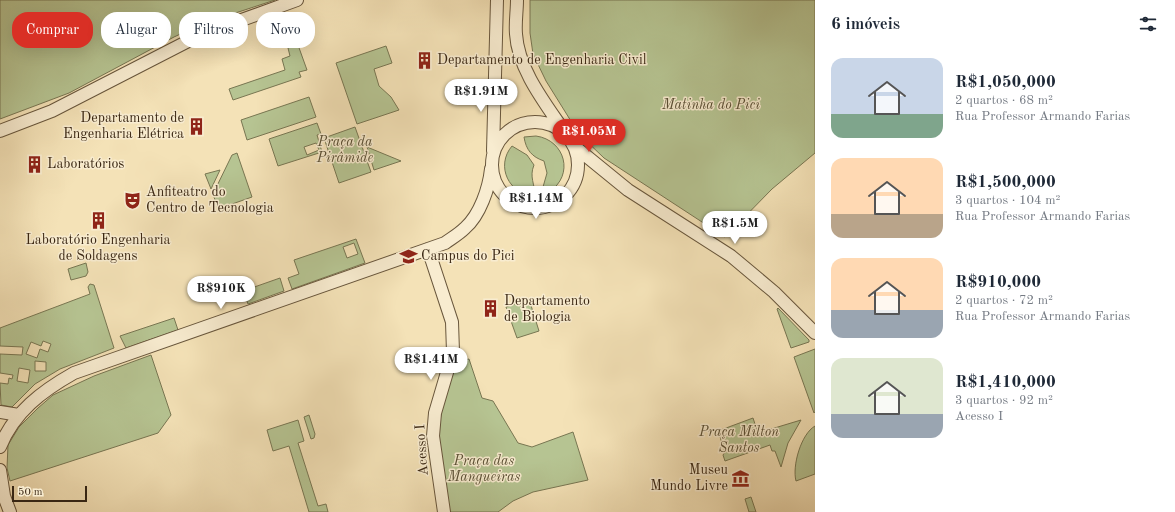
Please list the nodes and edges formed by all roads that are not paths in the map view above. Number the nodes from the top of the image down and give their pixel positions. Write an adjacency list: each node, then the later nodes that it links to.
1 (297, 0): 4 (street)
2 (497, 0): 7 (street)
3 (517, 0): 5 (street)
4 (0, 131)
5 (567, 135): 6 (street); 7 (street)
6 (574, 146): 8 (street); 10 (street)
7 (493, 154): 8 (street)
8 (492, 169): 9 (street)
9 (428, 249): 12 (street); 16 (street, Acesso I)
10 (815, 333)
11 (0, 412): 12 (street)
12 (19, 415): 13 (street)
13 (0, 447)
14 (0, 470): 15 (street)
15 (10, 512)
16 (444, 512)

